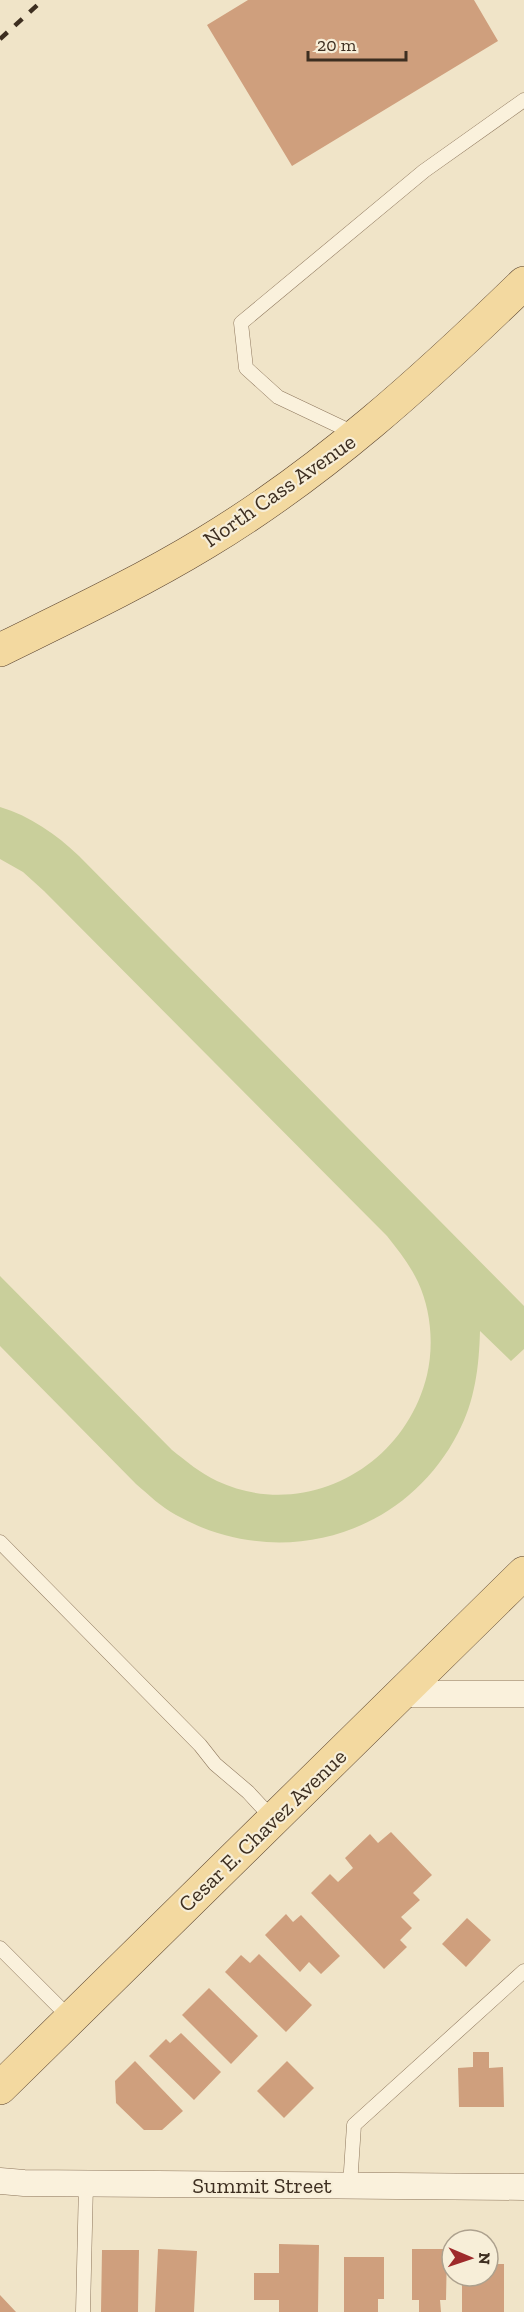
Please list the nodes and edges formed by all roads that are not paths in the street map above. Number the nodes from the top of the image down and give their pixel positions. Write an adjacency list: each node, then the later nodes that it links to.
1 (524, 100): 3 (lane)
2 (524, 283): 3 (main road, North Cass Avenue)
3 (358, 435): 4 (main road, North Cass Avenue)
4 (0, 650)
5 (0, 1542): 9 (lane)
6 (524, 1572): 7 (main road, Cesar E. Chavez Avenue)
7 (401, 1694): 8 (street); 9 (main road, Cesar E. Chavez Avenue)
8 (524, 1694)
9 (273, 1819): 12 (main road, Cesar E. Chavez Avenue)
10 (0, 1948): 12 (lane)
11 (524, 1971): 16 (lane)
12 (70, 2018): 13 (main road, Cesar E. Chavez Avenue)
13 (0, 2088)
14 (0, 2181): 15 (street, Summit Street)
15 (86, 2184): 16 (street, Summit Street); 18 (lane)
16 (350, 2186): 17 (street, Summit Street)
17 (524, 2187)
18 (83, 2312)

